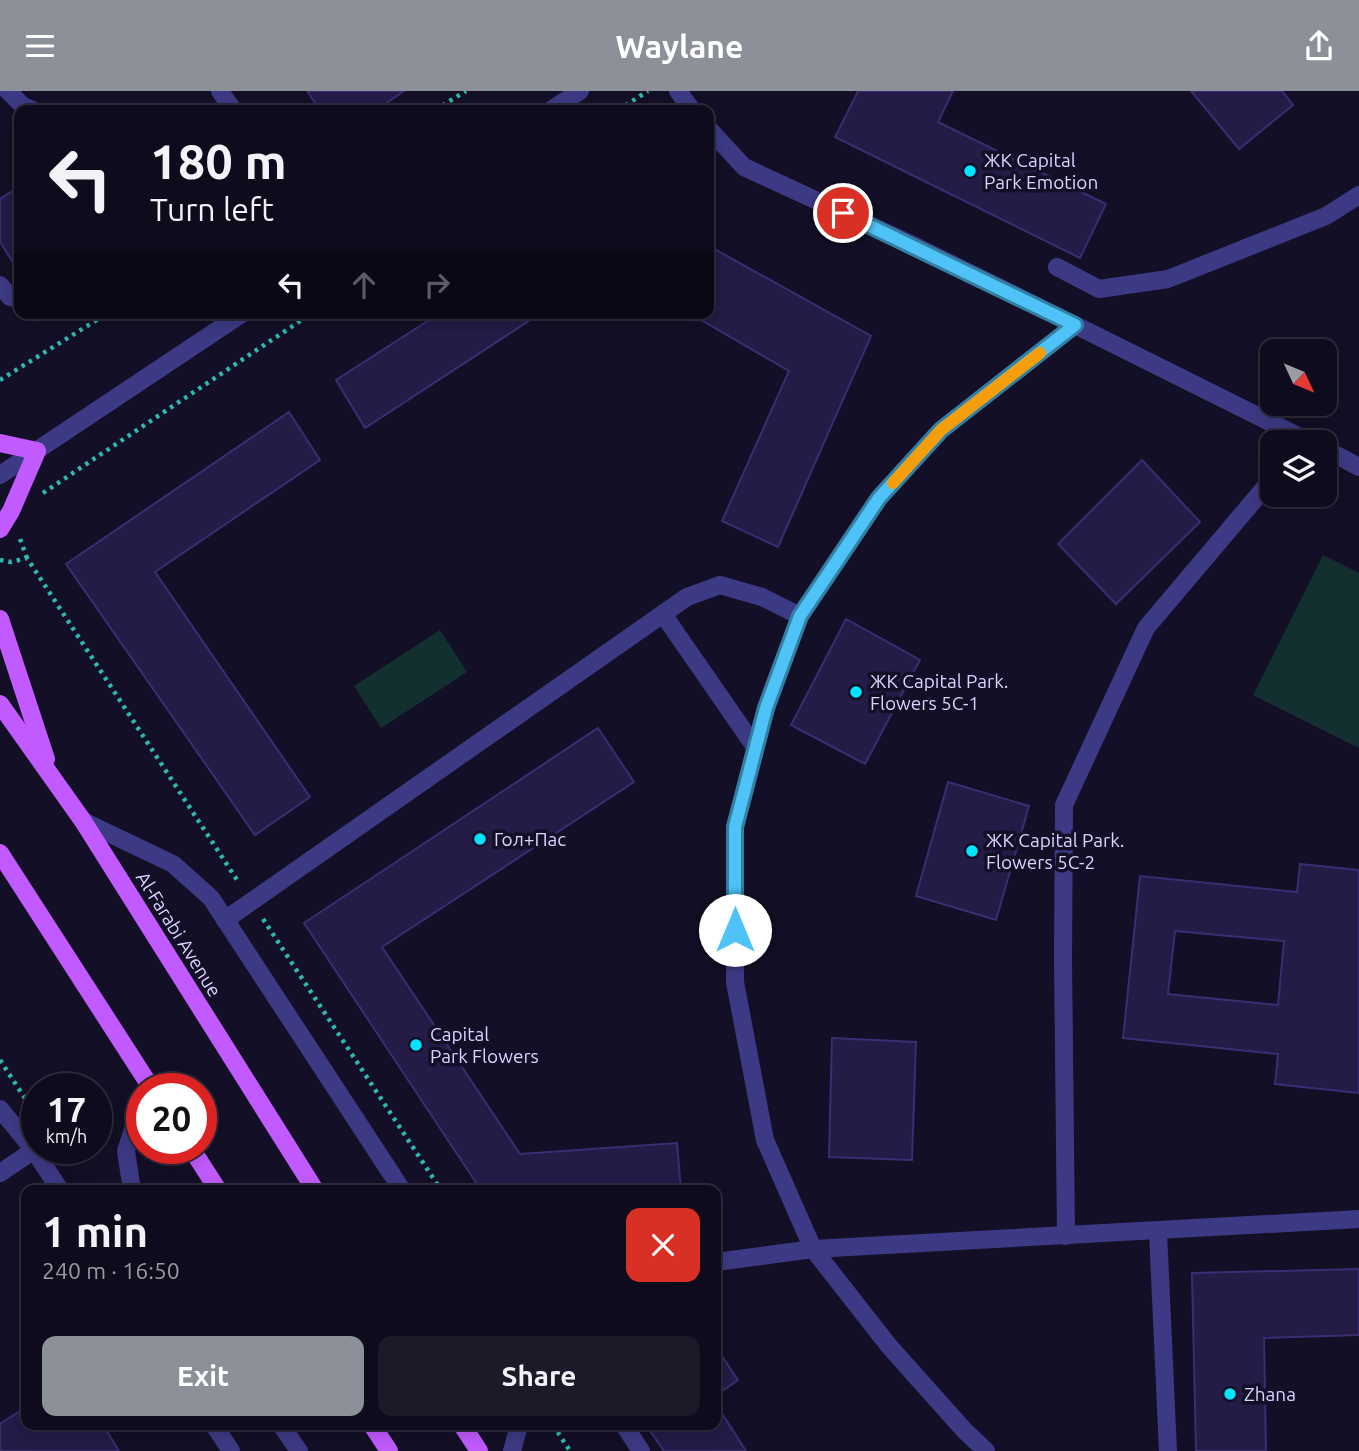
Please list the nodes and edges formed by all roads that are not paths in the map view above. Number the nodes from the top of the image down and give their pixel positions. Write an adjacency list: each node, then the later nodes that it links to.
1 (8, 91): 3 (street)
2 (580, 91): 4 (street)
3 (22, 105)
4 (559, 105)
5 (714, 134): 11 (street)
6 (1359, 195): 7 (street)
7 (1057, 267)
8 (0, 285): 9 (street)
9 (14, 297)
10 (234, 319): 14 (street)
11 (1075, 325): 12 (street); 21 (street)
12 (1282, 430)
13 (0, 443): 14 (main road)
14 (37, 451): 17 (street); 19 (main road)
15 (1337, 455): 16 (street)
16 (1359, 467)
17 (0, 475)
18 (1260, 492): 44 (street)
19 (0, 529)
20 (663, 614): 21 (street); 24 (street); 28 (street)
21 (800, 616): 24 (street)
22 (0, 619): 25 (main road)
23 (0, 704): 25 (main road, Al-Farabi Avenue)
24 (755, 747): 45 (street)
25 (53, 779): 26 (main road, Al-Farabi Avenue)
26 (83, 821): 28 (street); 40 (main road, Al-Farabi Avenue)
27 (0, 853): 29 (main road)
28 (225, 920): 41 (street)
29 (141, 1073)
30 (0, 1109): 31 (street)
31 (21, 1134)
32 (21, 1159): 36 (street)
33 (43, 1164): 37 (street)
34 (127, 1164): 38 (street)
35 (202, 1164): 39 (main road)
36 (0, 1173)
37 (57, 1185)
38 (131, 1185)
39 (216, 1185)
40 (312, 1185)
41 (399, 1185)
42 (1359, 1219): 43 (street)
43 (1157, 1232): 44 (street); 60 (street)
44 (1066, 1236): 45 (street)
45 (813, 1249): 46 (street); 59 (street)
46 (721, 1262)
47 (217, 1430): 53 (street)
48 (284, 1430): 54 (street)
49 (375, 1430): 55 (main road)
50 (465, 1430): 56 (main road)
51 (518, 1430): 57 (street)
52 (627, 1430): 58 (street)
53 (231, 1451)
54 (299, 1451)
55 (389, 1451)
56 (479, 1451)
57 (512, 1451)
58 (641, 1451)
59 (986, 1451)
60 (1168, 1451)

